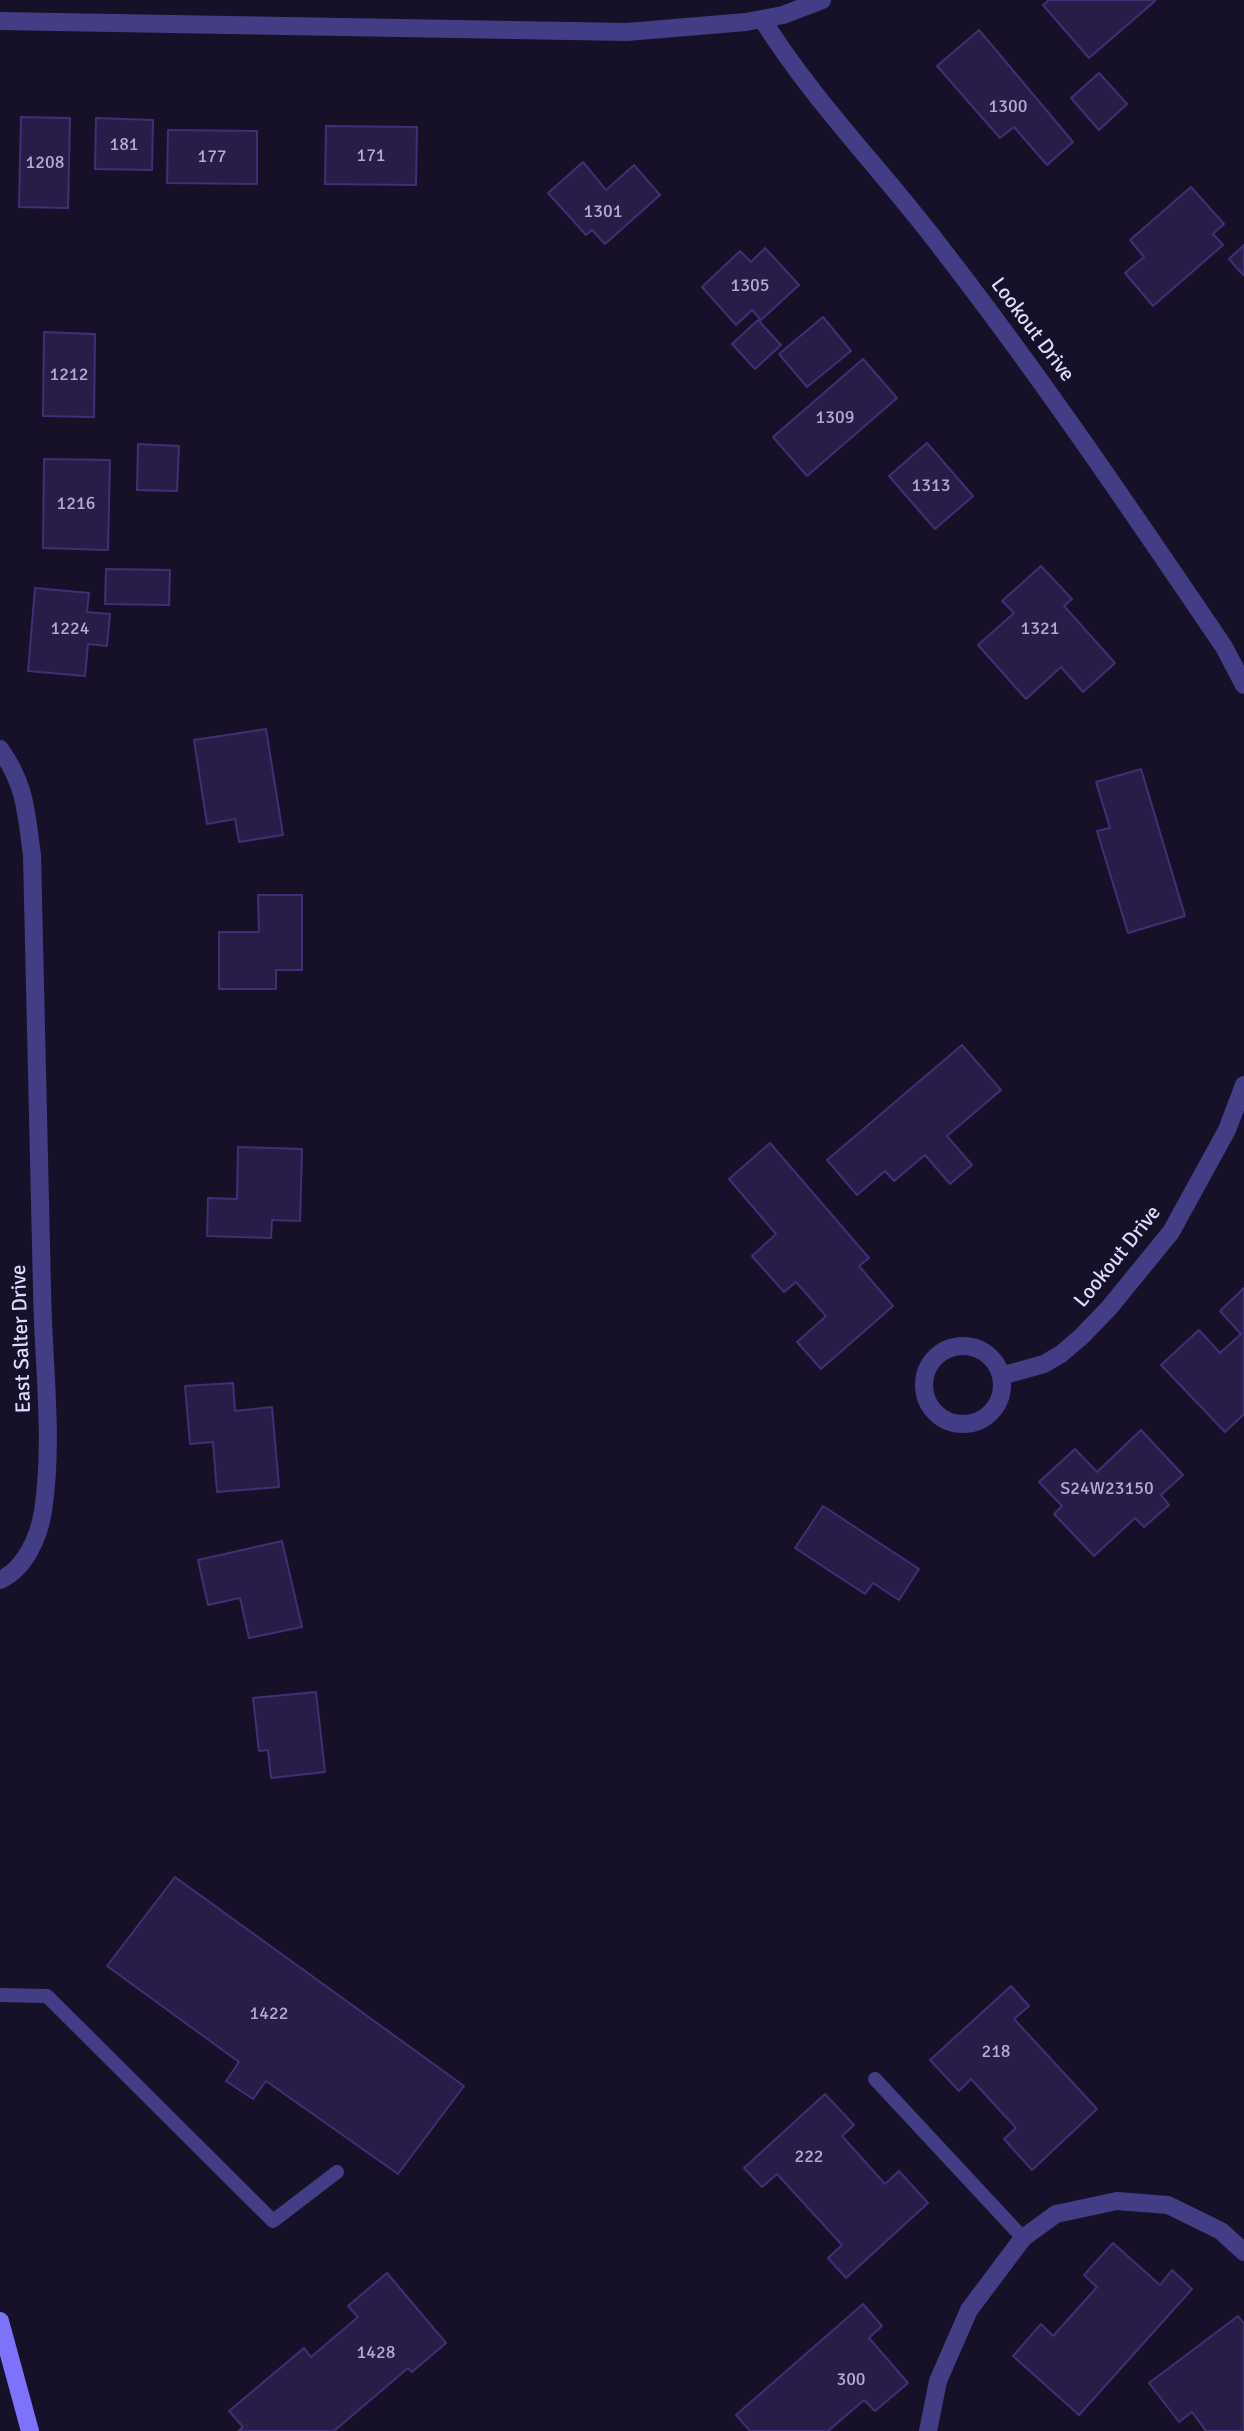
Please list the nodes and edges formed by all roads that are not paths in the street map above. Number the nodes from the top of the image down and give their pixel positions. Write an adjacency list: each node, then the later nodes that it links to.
1 (822, 0): 2 (street)
2 (762, 19): 3 (street); 4 (street, Lookout Drive)
3 (0, 21)
4 (1244, 685)
5 (0, 749): 8 (street, East Salter Drive)
6 (1244, 1085): 7 (street, Lookout Drive)
7 (1001, 1376): 7 (street)
8 (0, 1580)
9 (0, 1995): 11 (lane)
10 (875, 2079): 12 (lane)
11 (337, 2172)
12 (1023, 2238): 13 (street); 16 (street)
13 (1244, 2252)
14 (0, 2321): 15 (main road)
15 (30, 2431)
16 (928, 2431)

